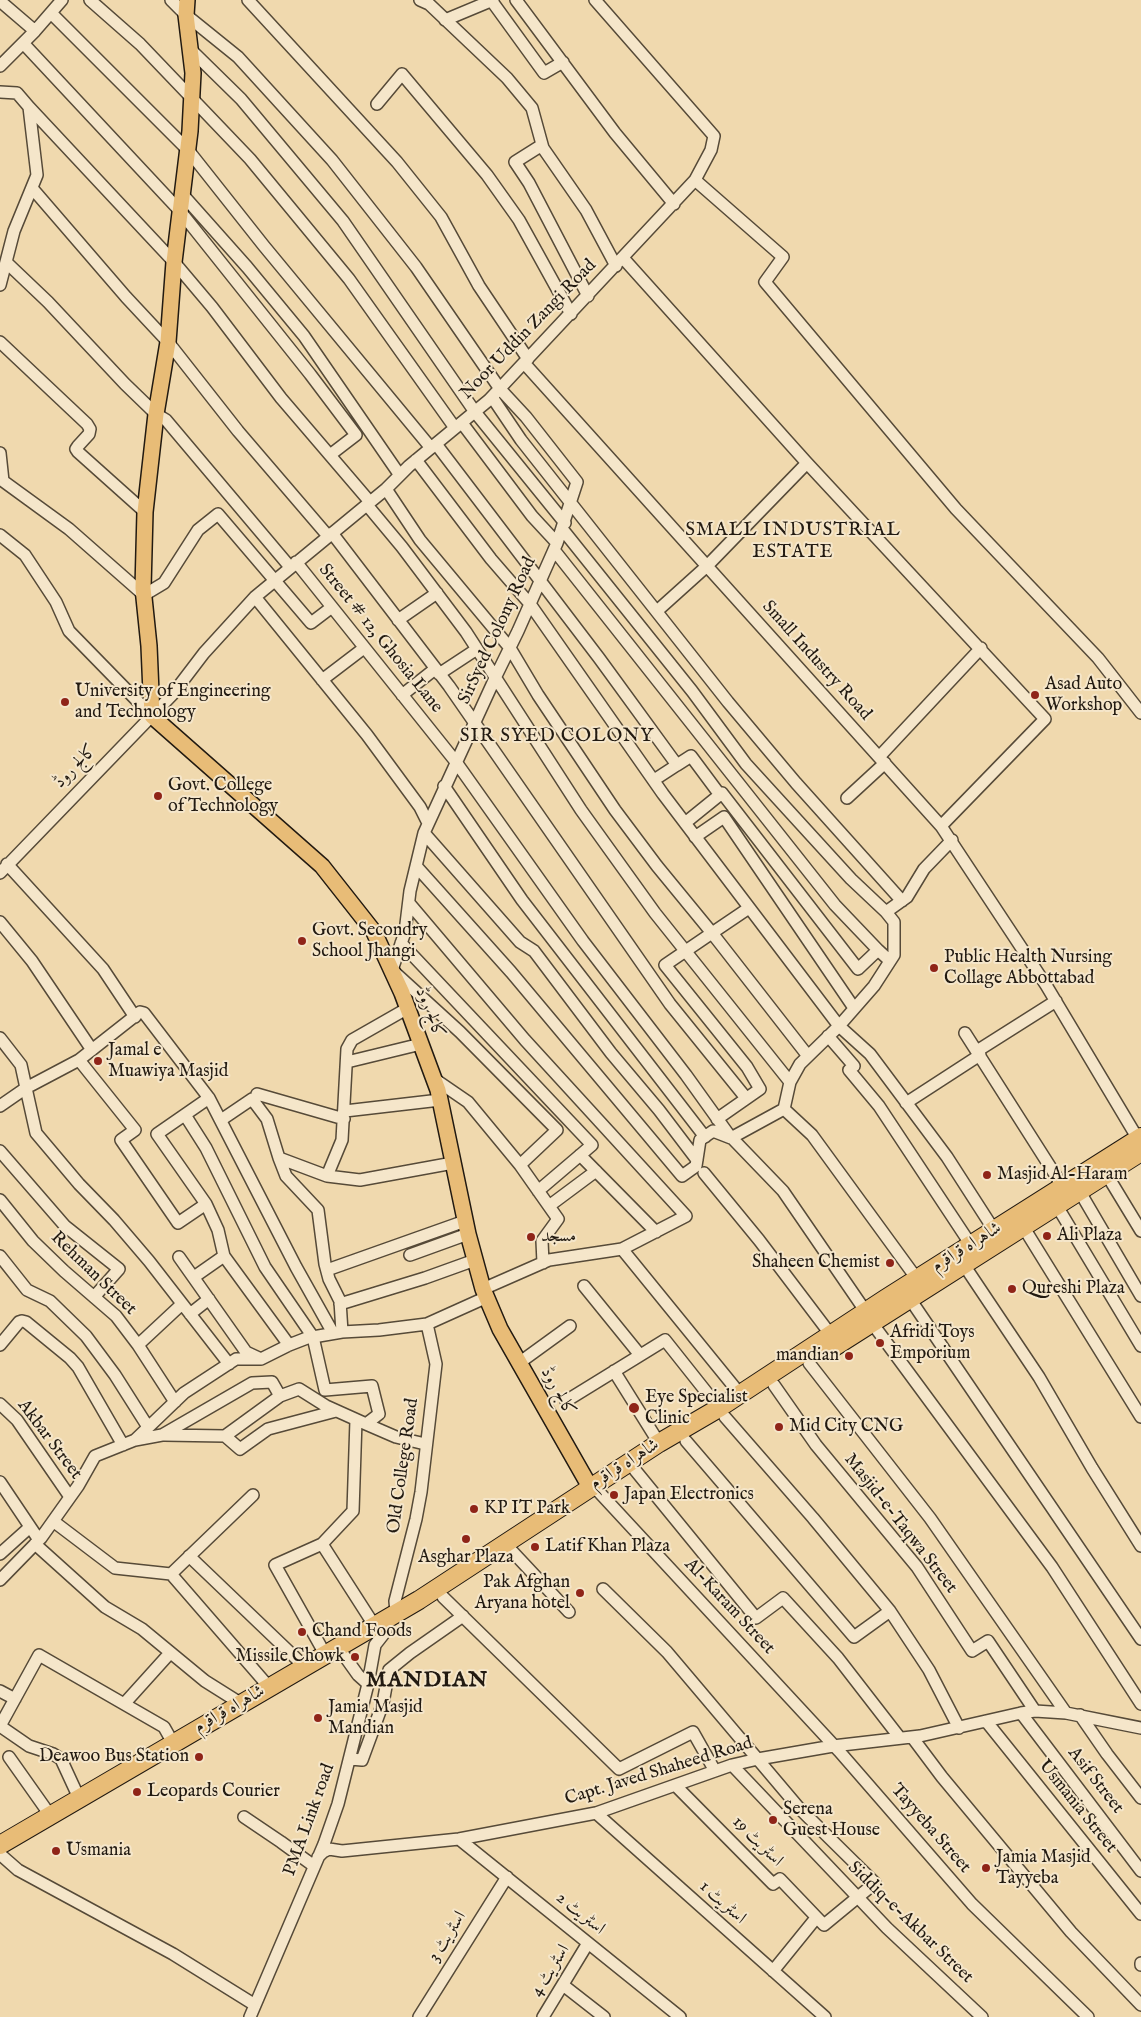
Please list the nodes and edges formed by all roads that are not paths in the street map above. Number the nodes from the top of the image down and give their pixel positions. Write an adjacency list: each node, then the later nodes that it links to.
1 (62, 0): 11 (street)
2 (90, 0): 19 (street)
3 (171, 0): 10 (street)
4 (248, 0): 37 (street, Small Industry Road)
5 (420, 0): 12 (street)
6 (492, 0): 12 (street); 16 (street)
7 (516, 0): 16 (street)
8 (595, 0): 24 (street, Noor Uddin Zangi Road)
9 (0, 1): 13 (street)
10 (187, 8): 15 (main road); 38 (street)
11 (51, 13): 13 (street); 23 (street)
12 (445, 20): 22 (street)
13 (35, 31): 14 (street)
14 (23, 43): 17 (street); 28 (street)
15 (190, 49): 19 (main road); 39 (street)
16 (562, 62): 27 (street)
17 (0, 66)
18 (0, 93): 21 (street)
19 (191, 96): 23 (main road); 41 (street)
20 (377, 104): 34 (street)
21 (29, 107): 25 (street); 29 (street)
22 (542, 145): 30 (street); 33 (street)
23 (188, 150): 26 (main road); 42 (street)
24 (695, 180): 27 (street, Noor Uddin Zangi Road); 77 (street)
25 (32, 188): 31 (street); 36 (street)
26 (182, 194): 28 (main road); 47 (street)
27 (674, 204): 30 (street, Noor Uddin Zangi Road)
28 (180, 211): 29 (main road); 44 (street)
29 (174, 262): 36 (main road); 44 (street)
30 (619, 262): 33 (street, Noor Uddin Zangi Road); 46 (street)
31 (4, 265): 32 (street); 40 (street, Street # 12, Ghosia Lane)
32 (0, 285)
33 (588, 296): 34 (street, Noor Uddin Zangi Road)
34 (572, 314): 37 (street, Noor Uddin Zangi Road)
35 (0, 342): 52 (street)
36 (168, 342): 40 (main road); 56 (street)
37 (526, 361): 38 (street, Noor Uddin Zangi Road); 59 (street, Small Industry Road)
38 (496, 393): 39 (street, Noor Uddin Zangi Road); 51 (street); 51 (street, SirSyed Colony Road)
39 (475, 412): 41 (street, Noor Uddin Zangi Road); 54 (street)
40 (156, 414): 49 (street, Street # 12, Ghosia Lane); 52 (main road)
41 (459, 425): 42 (street, Noor Uddin Zangi Road); 57 (street)
42 (433, 446): 45 (street, Noor Uddin Zangi Road); 61 (street)
43 (0, 453): 63 (street)
44 (330, 455): 50 (street)
45 (416, 460): 47 (street, Noor Uddin Zangi Road); 65 (street)
46 (807, 462): 59 (street); 71 (street)
47 (400, 474): 48 (street, Noor Uddin Zangi Road)
48 (386, 489): 50 (street, Noor Uddin Zangi Road); 70 (street)
49 (235, 500): 53 (street); 58 (street, Street # 12, Ghosia Lane)
50 (369, 503): 56 (street, Noor Uddin Zangi Road); 62 (street)
51 (571, 504): 54 (street, SirSyed Colony Road); 67 (street)
52 (145, 512): 63 (main road)
53 (218, 514): 60 (street); 63 (street)
54 (564, 526): 57 (street, SirSyed Colony Road); 97 (street)
55 (0, 535): 78 (street)
56 (330, 535): 58 (street, Noor Uddin Zangi Road); 68 (street)
57 (555, 547): 61 (street, SirSyed Colony Road); 102 (street)
58 (293, 564): 60 (street, Noor Uddin Zangi Road); 66 (street, Street # 12, Ghosia Lane)
59 (707, 566): 67 (street); 80 (street, Small Industry Road)
60 (275, 580): 64 (street, Noor Uddin Zangi Road); 66 (street)
61 (540, 581): 65 (street, SirSyed Colony Road); 82 (street)
62 (437, 593): 68 (street); 72 (street)
63 (144, 595): 78 (main road)
64 (254, 597): 75 (street); 78 (street, Noor Uddin Zangi Road)
65 (530, 604): 70 (street, SirSyed Colony Road); 83 (street)
66 (332, 607): 69 (street, Street # 12, Ghosia Lane)
67 (657, 611): 94 (street)
68 (398, 620): 73 (street)
69 (364, 648): 75 (street); 76 (street, Street # 12, Ghosia Lane)
70 (510, 648): 74 (street, SirSyed Colony Road); 99 (street)
71 (981, 648): 80 (street); 88 (street)
72 (477, 649): 73 (street); 74 (street)
73 (437, 672): 76 (street); 79 (street)
74 (496, 676): 79 (street, SirSyed Colony Road); 101 (street)
75 (322, 680): 89 (street)
76 (402, 695): 81 (street, Street # 12, Ghosia Lane)
77 (1141, 713)
78 (152, 716): 93 (street, کالج روڈ); 104 (main road, کالج روڈ)
79 (475, 723): 81 (street, SirSyed Colony Road); 124 (street)
80 (882, 760): 86 (street); 88 (street, Small Industry Road)
81 (456, 762): 84 (street, SirSyed Colony Road); 131 (street, Street # 12, Ghosia Lane)
82 (677, 765): 83 (street); 85 (street)
83 (654, 780): 87 (street)
84 (444, 786): 89 (street, SirSyed Colony Road); 133 (street)
85 (720, 795): 87 (street); 102 (street)
86 (847, 798)
87 (685, 822): 90 (street)
88 (941, 826): 91 (street, Small Industry Road)
89 (426, 828): 92 (street, SirSyed Colony Road); 139 (street)
90 (695, 837): 96 (street); 107 (street)
91 (952, 840): 94 (street); 105 (street, Small Industry Road)
92 (416, 866): 95 (street, SirSyed Colony Road); 139 (street)
93 (4, 869): 108 (street)
94 (902, 901): 97 (street)
95 (409, 903): 100 (street, SirSyed Colony Road); 157 (street)
96 (749, 908): 99 (street); 109 (street)
97 (886, 912): 103 (street)
98 (0, 922): 114 (street)
99 (712, 933): 101 (street); 116 (street)
100 (401, 943): 104 (street, SirSyed Colony Road); 137 (street)
101 (684, 950): 120 (street); 124 (street)
102 (878, 950): 103 (street)
103 (890, 961): 107 (street)
104 (392, 970): 106 (main road, کالج روڈ); 141 (street)
105 (1056, 1001): 115 (street); 135 (street, Small Industry Road)
106 (408, 1008): 113 (main road, کالج روڈ); 118 (street)
107 (854, 1008): 109 (street)
108 (135, 1017): 114 (street); 123 (street)
109 (839, 1026): 111 (street); 126 (street)
110 (965, 1034): 115 (street)
111 (828, 1036): 116 (street); 158 (street)
112 (0, 1038): 121 (street)
113 (421, 1044): 118 (street); 119 (main road, کالج روڈ)
114 (92, 1050): 117 (street)
115 (978, 1053): 126 (street); 146 (street)
116 (808, 1056): 120 (street)
117 (79, 1060): 121 (street); 150 (street)
118 (347, 1062): 130 (street)
119 (433, 1078): 125 (main road, کالج روڈ); 141 (street)
120 (790, 1082): 128 (street)
121 (26, 1088): 127 (street); 176 (street)
122 (257, 1094): 130 (street)
123 (209, 1098): 129 (street); 132 (street)
124 (746, 1098): 131 (street)
125 (440, 1100): 130 (street); 140 (main road, کالج روڈ)
126 (906, 1103): 155 (street)
127 (0, 1106)
128 (784, 1109): 134 (street); 169 (street)
129 (185, 1115): 150 (street); 184 (street)
130 (344, 1115): 145 (street)
131 (717, 1119): 134 (street, Street # 12, Ghosia Lane)
132 (221, 1120): 138 (street); 182 (street)
133 (705, 1137): 134 (street); 139 (street)
134 (731, 1138): 179 (street, Street # 12, Ghosia Lane)
135 (1140, 1143): 144 (highway, شاہراہ قراقرم); 146 (highway, شاہراہ قراقرم)
136 (0, 1151): 173 (street)
137 (580, 1155): 142 (street); 147 (street)
138 (279, 1158): 145 (street); 167 (street)
139 (697, 1160)
140 (453, 1163): 145 (street); 153 (main road, کالج روڈ)
141 (520, 1165): 147 (street)
142 (596, 1172): 151 (street); 157 (street)
143 (704, 1174): 183 (street)
144 (1107, 1175): 148 (highway, شاہراہ قراقرم); 156 (street)
145 (327, 1176)
146 (1063, 1187): 155 (highway, شاہراہ قراقرم)
147 (538, 1191): 151 (street)
148 (1080, 1192): 152 (highway, شاہراہ قراقرم); 172 (street)
149 (0, 1200): 173 (street, Rehman Street)
150 (206, 1204): 162 (street)
151 (549, 1206): 165 (street)
152 (1057, 1206): 154 (highway, شاہراہ قراقرم); 188 (street)
153 (467, 1228): 160 (street); 164 (main road, کالج روڈ); 167 (street)
154 (1024, 1228): 166 (highway, شاہراہ قراقرم); 203 (street)
155 (994, 1230): 158 (highway, شاہراہ قراقرم)
156 (1141, 1231)
157 (656, 1232): 159 (street)
158 (971, 1245): 169 (highway, شاہراہ قراقرم)
159 (622, 1249): 165 (street); 196 (street)
160 (410, 1255)
161 (0, 1256): 205 (street)
162 (224, 1256): 168 (street); 187 (street)
163 (179, 1257): 168 (street)
164 (475, 1260): 171 (main road, کالج روڈ); 177 (street)
165 (543, 1263): 171 (street)
166 (964, 1265): 175 (highway, شاہراہ قراقرم); 222 (street)
167 (326, 1270): 177 (street)
168 (194, 1277): 174 (street)
169 (917, 1279): 179 (highway, شاہراہ قراقرم)
170 (584, 1286): 189 (street)
171 (485, 1293): 180 (street); 193 (main road, کالج روڈ)
172 (1141, 1296)
173 (94, 1297): 186 (street, Rehman Street)
174 (209, 1298): 178 (street); 190 (street)
175 (910, 1299): 179 (highway, شاہراہ قراقرم); 235 (street)
176 (182, 1304): 178 (street); 186 (street)
177 (340, 1304): 182 (street)
178 (190, 1314): 192 (street)
179 (869, 1318): 183 (highway, شاہراہ قراقرم); 191 (highway, شاہراہ قراقرم); 246 (street, Street # 12, Ghosia Lane)
180 (427, 1324): 182 (street); 211 (street, Old College Road)
181 (570, 1326): 193 (street)
182 (338, 1332): 184 (street)
183 (831, 1335): 196 (highway, شاہراہ قراقرم)
184 (313, 1337): 187 (street); 204 (street)
185 (1, 1341): 212 (street)
186 (138, 1345): 199 (street, Rehman Street)
187 (289, 1345): 190 (street)
188 (1141, 1346)
189 (640, 1355): 194 (street); 202 (street)
190 (261, 1359): 192 (street)
191 (809, 1363): 195 (highway, شاہراہ قراقرم); 249 (street)
192 (229, 1364): 199 (street)
193 (519, 1364): 215 (main road, کالج روڈ)
194 (614, 1371): 198 (street); 210 (street)
195 (774, 1385): 202 (highway, شاہراہ قراقرم); 247 (street, Masjid-e-Taqwa Street)
196 (740, 1394): 202 (highway, شاہراہ قراقرم)
197 (280, 1396): 201 (street); 206 (street); 207 (street)
198 (566, 1401)
199 (175, 1402): 205 (street)
200 (0, 1404): 217 (street, Akbar Street)
201 (336, 1411): 204 (street); 207 (street)
202 (722, 1412): 209 (highway, شاہراہ قراقرم); 210 (highway, شاہراہ قراقرم); 230 (street)
203 (1141, 1417)
204 (361, 1422): 211 (street); 221 (street)
205 (148, 1427): 208 (street)
206 (162, 1435): 207 (street); 208 (street)
207 (224, 1436)
208 (135, 1440): 212 (street)
209 (686, 1441): 213 (highway, شاہراہ قراقرم); 230 (street)
210 (659, 1443): 215 (highway, شاہراہ قراقرم)
211 (425, 1444): 231 (street, Old College Road)
212 (124, 1445): 217 (street)
213 (635, 1470): 215 (highway, شاہراہ قراقرم); 256 (street)
214 (0, 1482): 219 (street)
215 (594, 1490): 223 (highway, شاہراہ قراقرم); 231 (highway, شاہراہ قراقرم); 258 (street, Al-Karam Street)
216 (253, 1495): 225 (street)
217 (70, 1497): 218 (street)
218 (53, 1521): 220 (street); 226 (street)
219 (30, 1528): 220 (street); 224 (street)
220 (37, 1542): 227 (street); 236 (street)
221 (322, 1544): 234 (street); 237 (street)
222 (1141, 1546)
223 (510, 1549): 229 (highway, شاہراہ قراقرم); 232 (street)
224 (0, 1554)
225 (189, 1556): 226 (street); 239 (street)
226 (171, 1574): 241 (street)
227 (0, 1580)
228 (603, 1589): 261 (street)
229 (444, 1597): 233 (street); 234 (highway, شاہراہ قراقرم)
230 (890, 1611): 253 (street)
231 (396, 1612): 234 (highway, شاہراہ قراقرم)
232 (569, 1612)
233 (463, 1616): 260 (street); 263 (street)
234 (380, 1628): 237 (highway, شاہراہ قراقرم); 238 (highway, شاہراہ قراقرم); 240 (street, PMA Link road)
235 (1141, 1640)
236 (170, 1653): 244 (street); 245 (street)
237 (324, 1654): 239 (highway, شاہراہ قراقرم)
238 (343, 1654): 240 (street); 255 (highway, شاہراہ قراقرم)
239 (304, 1666): 241 (highway, شاہراہ قراقرم)
240 (368, 1684): 260 (street, PMA Link road)
241 (269, 1687): 245 (highway, شاہراہ قراقرم)
242 (0, 1691): 243 (street)
243 (15, 1699): 244 (street); 252 (street)
244 (124, 1704): 257 (street)
245 (240, 1704): 255 (highway, شاہراہ قراقرم)
246 (1141, 1704)
247 (1035, 1710): 248 (street, Capt. Javed Shaheed Road); 249 (street, Capt. Javed Shaheed Road)
248 (1021, 1713): 251 (street, Capt. Javed Shaheed Road); 275 (street, Asif Street)
249 (1066, 1713): 250 (street, Capt. Javed Shaheed Road)
250 (1080, 1715): 254 (street, Capt. Javed Shaheed Road); 266 (street)
251 (986, 1721): 253 (street, Capt. Javed Shaheed Road); 278 (street, Usmania Street)
252 (0, 1726): 265 (street)
253 (959, 1728): 256 (street, Capt. Javed Shaheed Road)
254 (1141, 1728)
255 (195, 1736): 257 (highway, شاہراہ قراقرم); 272 (highway, شاہراہ قراقرم)
256 (906, 1738): 258 (street, Capt. Javed Shaheed Road); 284 (street)
257 (173, 1743): 265 (highway, شاہراہ قراقرم)
258 (833, 1746): 261 (street, Capt. Javed Shaheed Road); 292 (street, Tayyeba Street)
259 (9, 1756): 268 (street)
260 (350, 1759): 270 (street, PMA Link road)
261 (758, 1759): 262 (street, Capt. Javed Shaheed Road); 277 (street)
262 (732, 1765): 263 (street, Capt. Javed Shaheed Road); 277 (street, Siddiq-e-Akbar Street)
263 (715, 1772): 264 (street, Capt. Javed Shaheed Road)
264 (676, 1786): 267 (street, Capt. Javed Shaheed Road); 279 (street, اسٹریٹ 19)
265 (79, 1798): 268 (highway, شاہراہ قراقرم)
266 (1141, 1798)
267 (596, 1814): 271 (street, Capt. Javed Shaheed Road); 281 (street, اسٹریٹ 1)
268 (50, 1815): 272 (highway, شاہراہ قراقرم)
269 (244, 1817): 274 (street)
270 (330, 1828): 273 (street); 274 (street, PMA Link road)
271 (459, 1839): 273 (street, Capt. Javed Shaheed Road); 276 (street, اسٹریٹ 2)
272 (1, 1849): 283 (street)
273 (338, 1850): 274 (street)
274 (316, 1862): 283 (street, PMA Link road)
275 (1141, 1871)
276 (507, 1877): 280 (street, اسٹریٹ 2); 286 (street, اسٹریٹ 3)
277 (858, 1897): 279 (street); 291 (street, Siddiq-e-Akbar Street)
278 (1141, 1914)
279 (816, 1918): 281 (street)
280 (588, 1943): 282 (street, اسٹریٹ 4); 289 (street, اسٹریٹ 2)
281 (772, 1971): 290 (street, اسٹریٹ 1)
282 (562, 1985): 287 (street, اسٹریٹ 4); 288 (street)
283 (255, 2005): 285 (street, PMA Link road)
284 (1141, 2005)
285 (250, 2017)
286 (420, 2017)
287 (544, 2017)
288 (604, 2017)
289 (680, 2017)
290 (825, 2017)
291 (982, 2017)
292 (1088, 2017)

